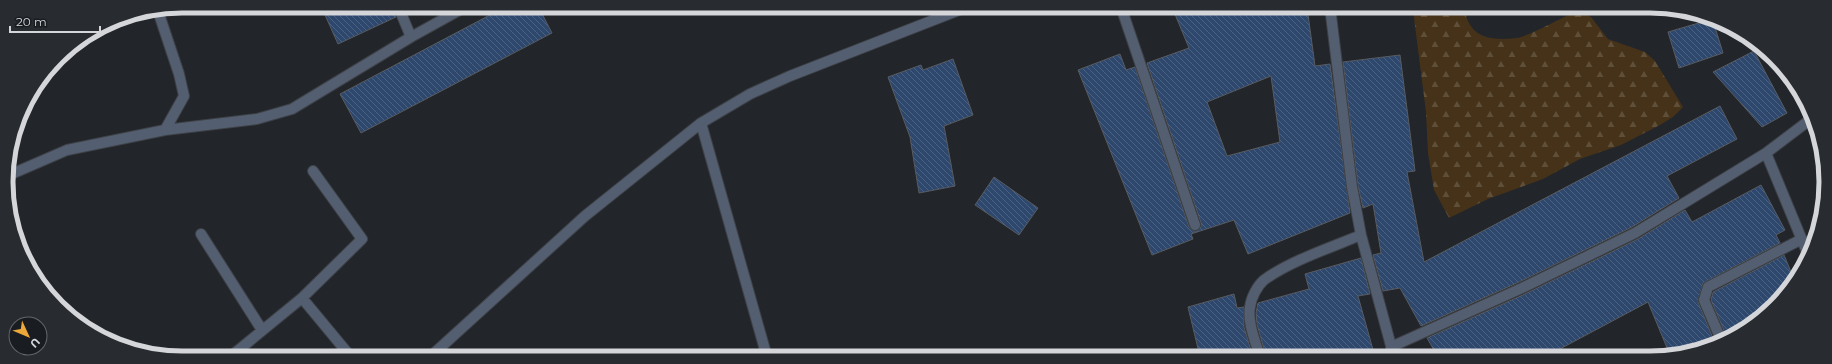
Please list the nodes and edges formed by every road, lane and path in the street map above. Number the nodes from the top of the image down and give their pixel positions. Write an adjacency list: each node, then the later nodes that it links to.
1 (401, 13): 7 (street)
2 (454, 13): 7 (street)
3 (952, 13): 9 (street)
4 (1123, 13): 14 (street)
5 (1331, 13): 16 (street)
6 (159, 14): 10 (street)
7 (410, 37): 10 (street)
8 (1808, 122): 11 (street)
9 (701, 123): 25 (street); 26 (street)
10 (165, 130): 13 (street)
11 (1766, 153): 17 (street); 22 (street)
12 (313, 171): 19 (street)
13 (13, 173)
14 (1196, 225)
15 (201, 234): 20 (street)
16 (1361, 235): 22 (street); 27 (street)
17 (1802, 239): 18 (street); 21 (street)
18 (1806, 248)
19 (302, 298): 20 (street); 24 (street)
20 (262, 330): 23 (street)
21 (1720, 336)
22 (1391, 347): 28 (street)
23 (237, 351)
24 (346, 351)
25 (437, 351)
26 (765, 351)
27 (1258, 351)
28 (1392, 351)

